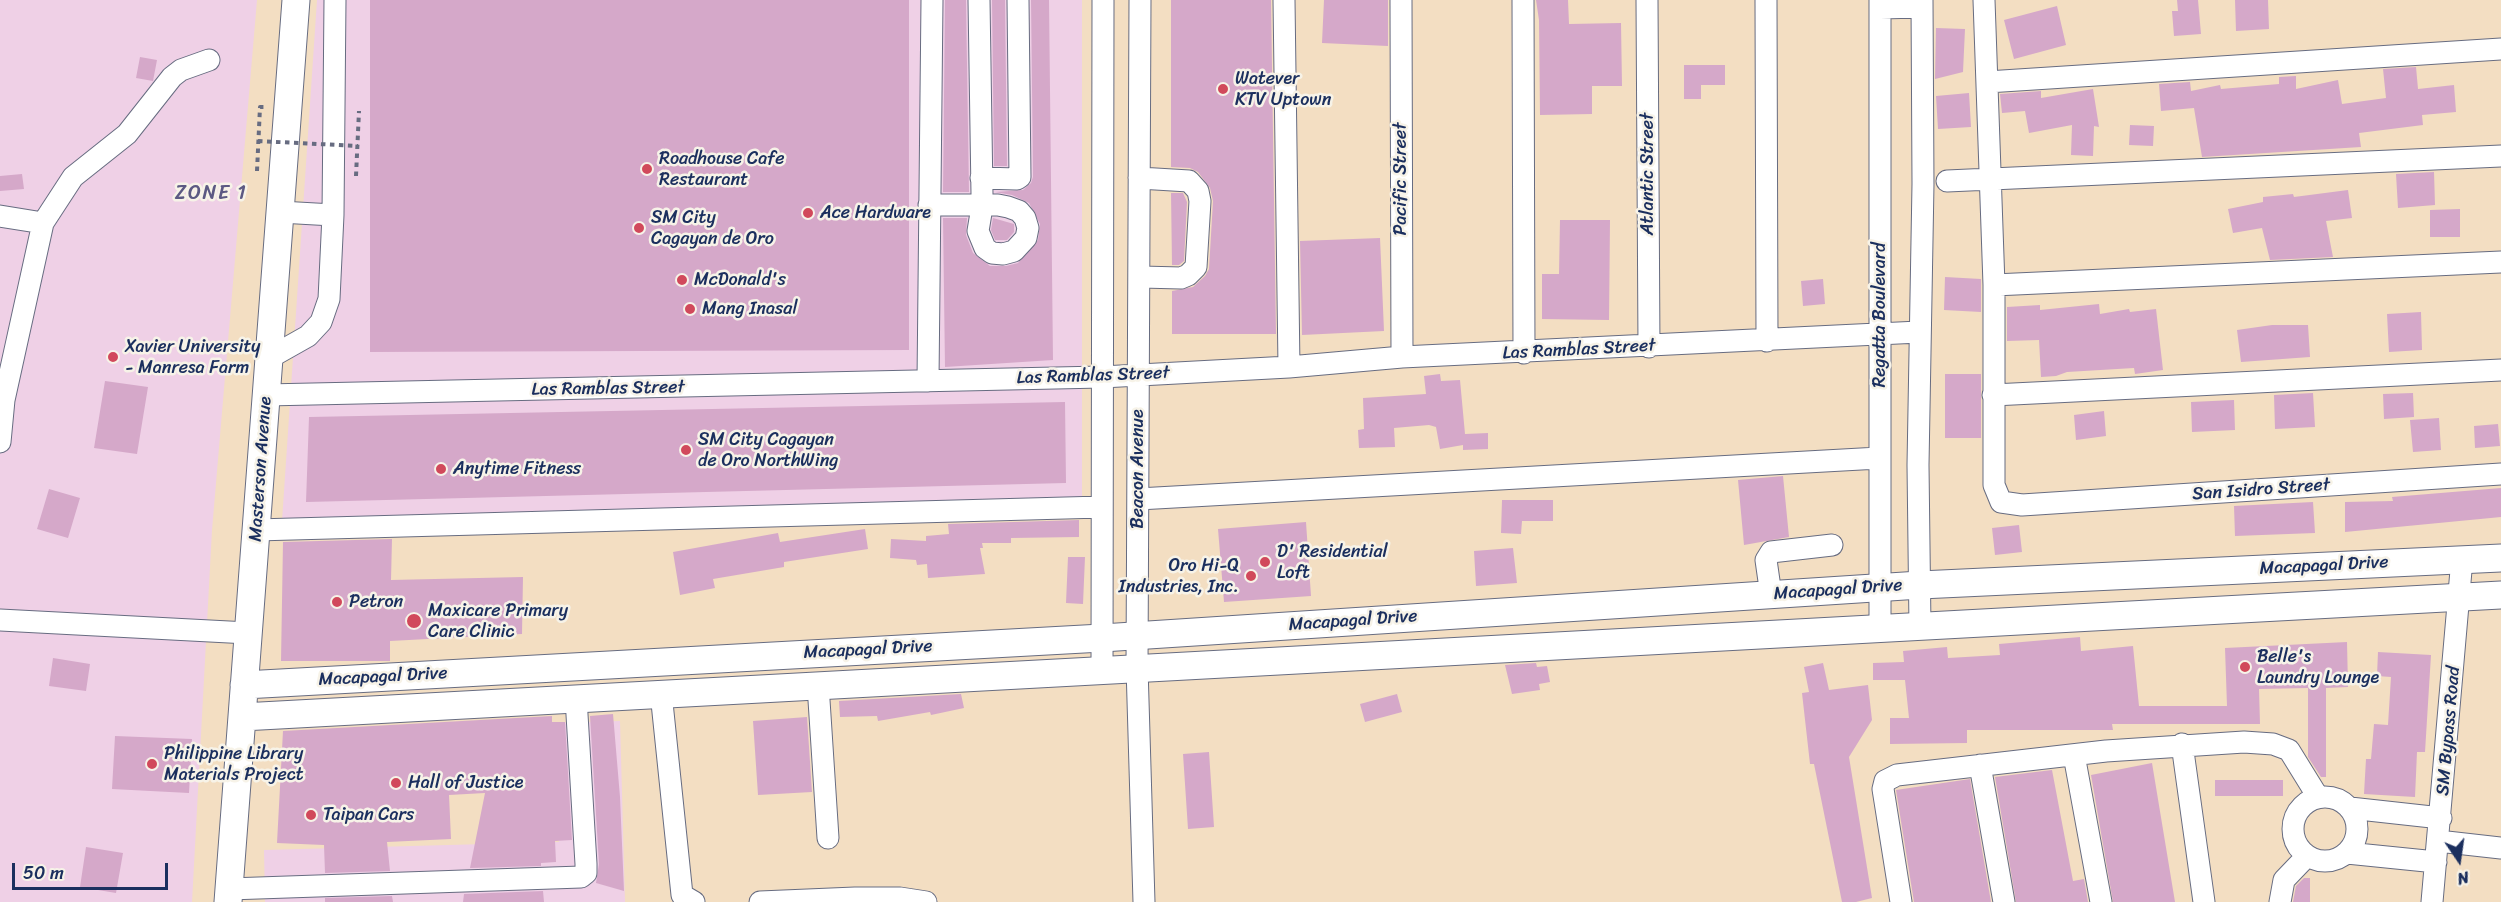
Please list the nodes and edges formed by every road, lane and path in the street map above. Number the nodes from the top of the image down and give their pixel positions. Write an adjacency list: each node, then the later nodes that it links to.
1 (296, 0): 31 (main road, Masterson Avenue)
2 (335, 0): 32 (street)
3 (932, 0): 30 (street)
4 (979, 0): 25 (street)
5 (1018, 0): 25 (street)
6 (1103, 0): 48 (street, Beacon Avenue)
7 (1140, 0): 26 (street, Beacon Avenue)
8 (1284, 0): 45 (street)
9 (1401, 0): 44 (street, Pacific Street)
10 (1523, 0): 42 (street)
11 (1647, 0): 41 (street, Atlantic Street)
12 (1766, 0): 40 (street)
13 (1984, 0): 18 (street)
14 (1880, 4): 15 (street); 39 (street, Regatta Boulevard)
15 (1922, 4): 38 (street)
16 (2501, 50): 18 (street)
17 (209, 60): 34 (street)
18 (1987, 82): 27 (street)
19 (260, 107): 21 (path)
20 (359, 111): 22 (path)
21 (258, 141): 22 (path, bridge); 24 (path)
22 (358, 146): 28 (path)
23 (2501, 156): 27 (street)
24 (257, 176)
25 (981, 178): 30 (street)
26 (1139, 178): 36 (street, Beacon Avenue); 36 (street)
27 (1990, 178): 29 (street); 37 (street)
28 (356, 180)
29 (1947, 181)
30 (930, 205): 49 (street)
31 (280, 212): 32 (street); 43 (main road, Masterson Avenue)
32 (333, 215): 43 (street)
33 (0, 216): 34 (street)
34 (43, 223): 52 (street)
35 (2501, 262): 37 (street)
36 (1141, 277): 47 (street, Beacon Avenue)
37 (1994, 285): 51 (street)
38 (1919, 332): 39 (street, Las Ramblas Street); 61 (street)
39 (1880, 334): 40 (street, Las Ramblas Street); 53 (street, Regatta Boulevard)
40 (1767, 341): 41 (street, Las Ramblas Street)
41 (1649, 347): 42 (street, Las Ramblas Street)
42 (1524, 353): 44 (street, Las Ramblas Street)
43 (269, 357): 50 (main road, Masterson Avenue)
44 (1402, 357): 45 (street, Las Ramblas Street)
45 (1289, 367): 47 (street, Las Ramblas Street)
46 (2501, 370): 51 (street)
47 (1139, 375): 48 (street, Las Ramblas Street); 55 (street, Beacon Avenue)
48 (1102, 377): 49 (street, Las Ramblas Street); 56 (street, Beacon Avenue)
49 (928, 381): 50 (street, Las Ramblas Street)
50 (266, 395): 57 (main road, Masterson Avenue)
51 (1993, 395): 54 (street, San Isidro Street)
52 (0, 442)
53 (1880, 458): 55 (street); 62 (street, Regatta Boulevard)
54 (2501, 474)
55 (1138, 499): 70 (street, Beacon Avenue)
56 (1102, 507): 57 (street); 71 (street, Beacon Avenue)
57 (256, 530): 69 (main road, Masterson Avenue)
58 (1832, 545): 63 (street)
59 (2501, 558): 60 (main road, Macapagal Drive)
60 (2462, 559): 61 (main road, Macapagal Drive); 65 (street, SM Bypass Road)
61 (1920, 585): 62 (main road, Macapagal Drive); 67 (street)
62 (1880, 588): 63 (main road, Macapagal Drive); 68 (street, Regatta Boulevard)
63 (1771, 595): 70 (main road, Macapagal Drive)
64 (2501, 595): 65 (main road, Macapagal Drive)
65 (2460, 597): 67 (main road, Macapagal Drive); 84 (street, SM Bypass Road)
66 (0, 620): 69 (street)
67 (1920, 627): 68 (main road, Macapagal Drive)
68 (1880, 629): 72 (main road, Macapagal Drive)
69 (248, 633): 75 (main road, Masterson Avenue)
70 (1138, 635): 71 (main road, Macapagal Drive); 72 (street, Beacon Avenue)
71 (1102, 638): 73 (street, Beacon Avenue); 75 (main road, Macapagal Drive)
72 (1137, 667): 73 (main road, Macapagal Drive); 94 (street, Beacon Avenue)
73 (1102, 669): 74 (main road, Macapagal Drive)
74 (818, 684): 76 (main road, Macapagal Drive); 85 (street)
75 (244, 685): 78 (main road, Masterson Avenue)
76 (661, 693): 77 (main road, Macapagal Drive); 91 (street)
77 (576, 698): 78 (main road, Macapagal Drive); 90 (street)
78 (242, 717): 90 (main road, Masterson Avenue)
79 (2182, 744): 80 (street); 82 (street); 98 (street)
80 (2074, 755): 81 (street); 97 (street)
81 (1980, 765): 95 (street); 96 (street)
82 (2318, 797): 83 (street); 89 (street)
83 (2350, 808): 84 (street); 88 (street)
84 (2441, 818): 87 (street, SM Bypass Road)
85 (828, 838)
86 (2501, 848): 87 (street)
87 (2437, 852): 88 (street); 100 (street, SM Bypass Road)
88 (2347, 853): 89 (street)
89 (2307, 856): 99 (street)
90 (228, 895)
91 (694, 902)
92 (760, 902): 93 (street)
93 (926, 902)
94 (1144, 902)
95 (1901, 902)
96 (2004, 902)
97 (2101, 902)
98 (2204, 902)
99 (2280, 902)
100 (2432, 902)

